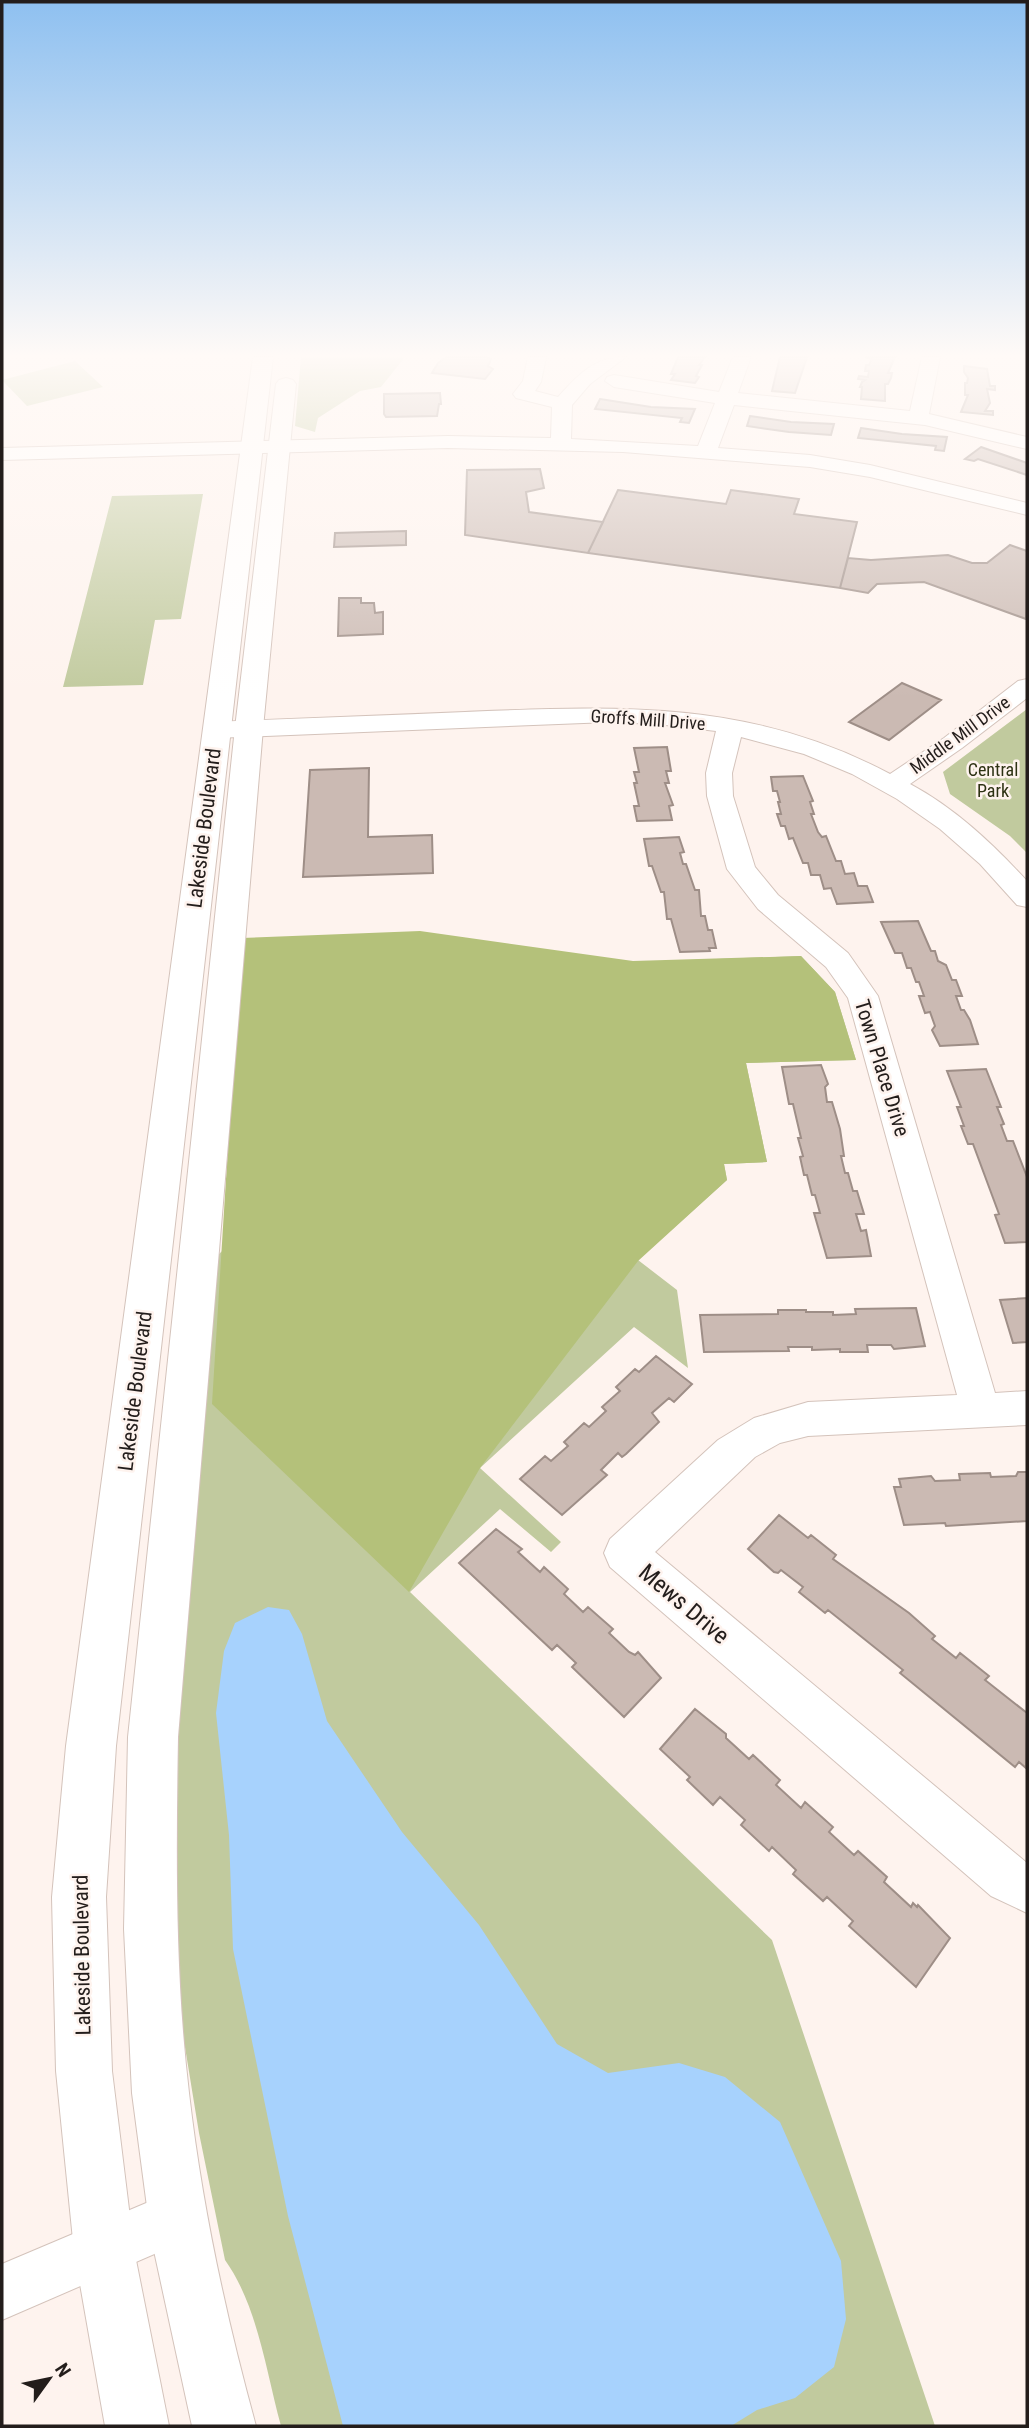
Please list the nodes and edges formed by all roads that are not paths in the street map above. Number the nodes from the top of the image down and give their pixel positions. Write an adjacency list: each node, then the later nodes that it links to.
1 (262, 470): 8 (main road, Lakeside Boulevard)
2 (797, 470): 5 (street)
3 (864, 470): 4 (street)
4 (1027, 509)
5 (1027, 523)
6 (1027, 686): 9 (street, Middle Mill Drive)
7 (730, 727): 8 (street, Groffs Mill Drive); 9 (street, Groffs Mill Drive); 12 (street, Town Place Drive)
8 (232, 729): 14 (main road, Lakeside Boulevard); 15 (main road, Lakeside Boulevard)
9 (892, 784): 10 (street, Groffs Mill Drive)
10 (1027, 898)
11 (1027, 1408): 12 (street, Mews Drive)
12 (981, 1410): 13 (street, Mews Drive)
13 (1027, 1889)
14 (177, 2217): 15 (street); 18 (main road, Lakeside Boulevard)
15 (104, 2250): 16 (street); 17 (main road, Lakeside Boulevard)
16 (2, 2292)
17 (136, 2426)
18 (224, 2426)

